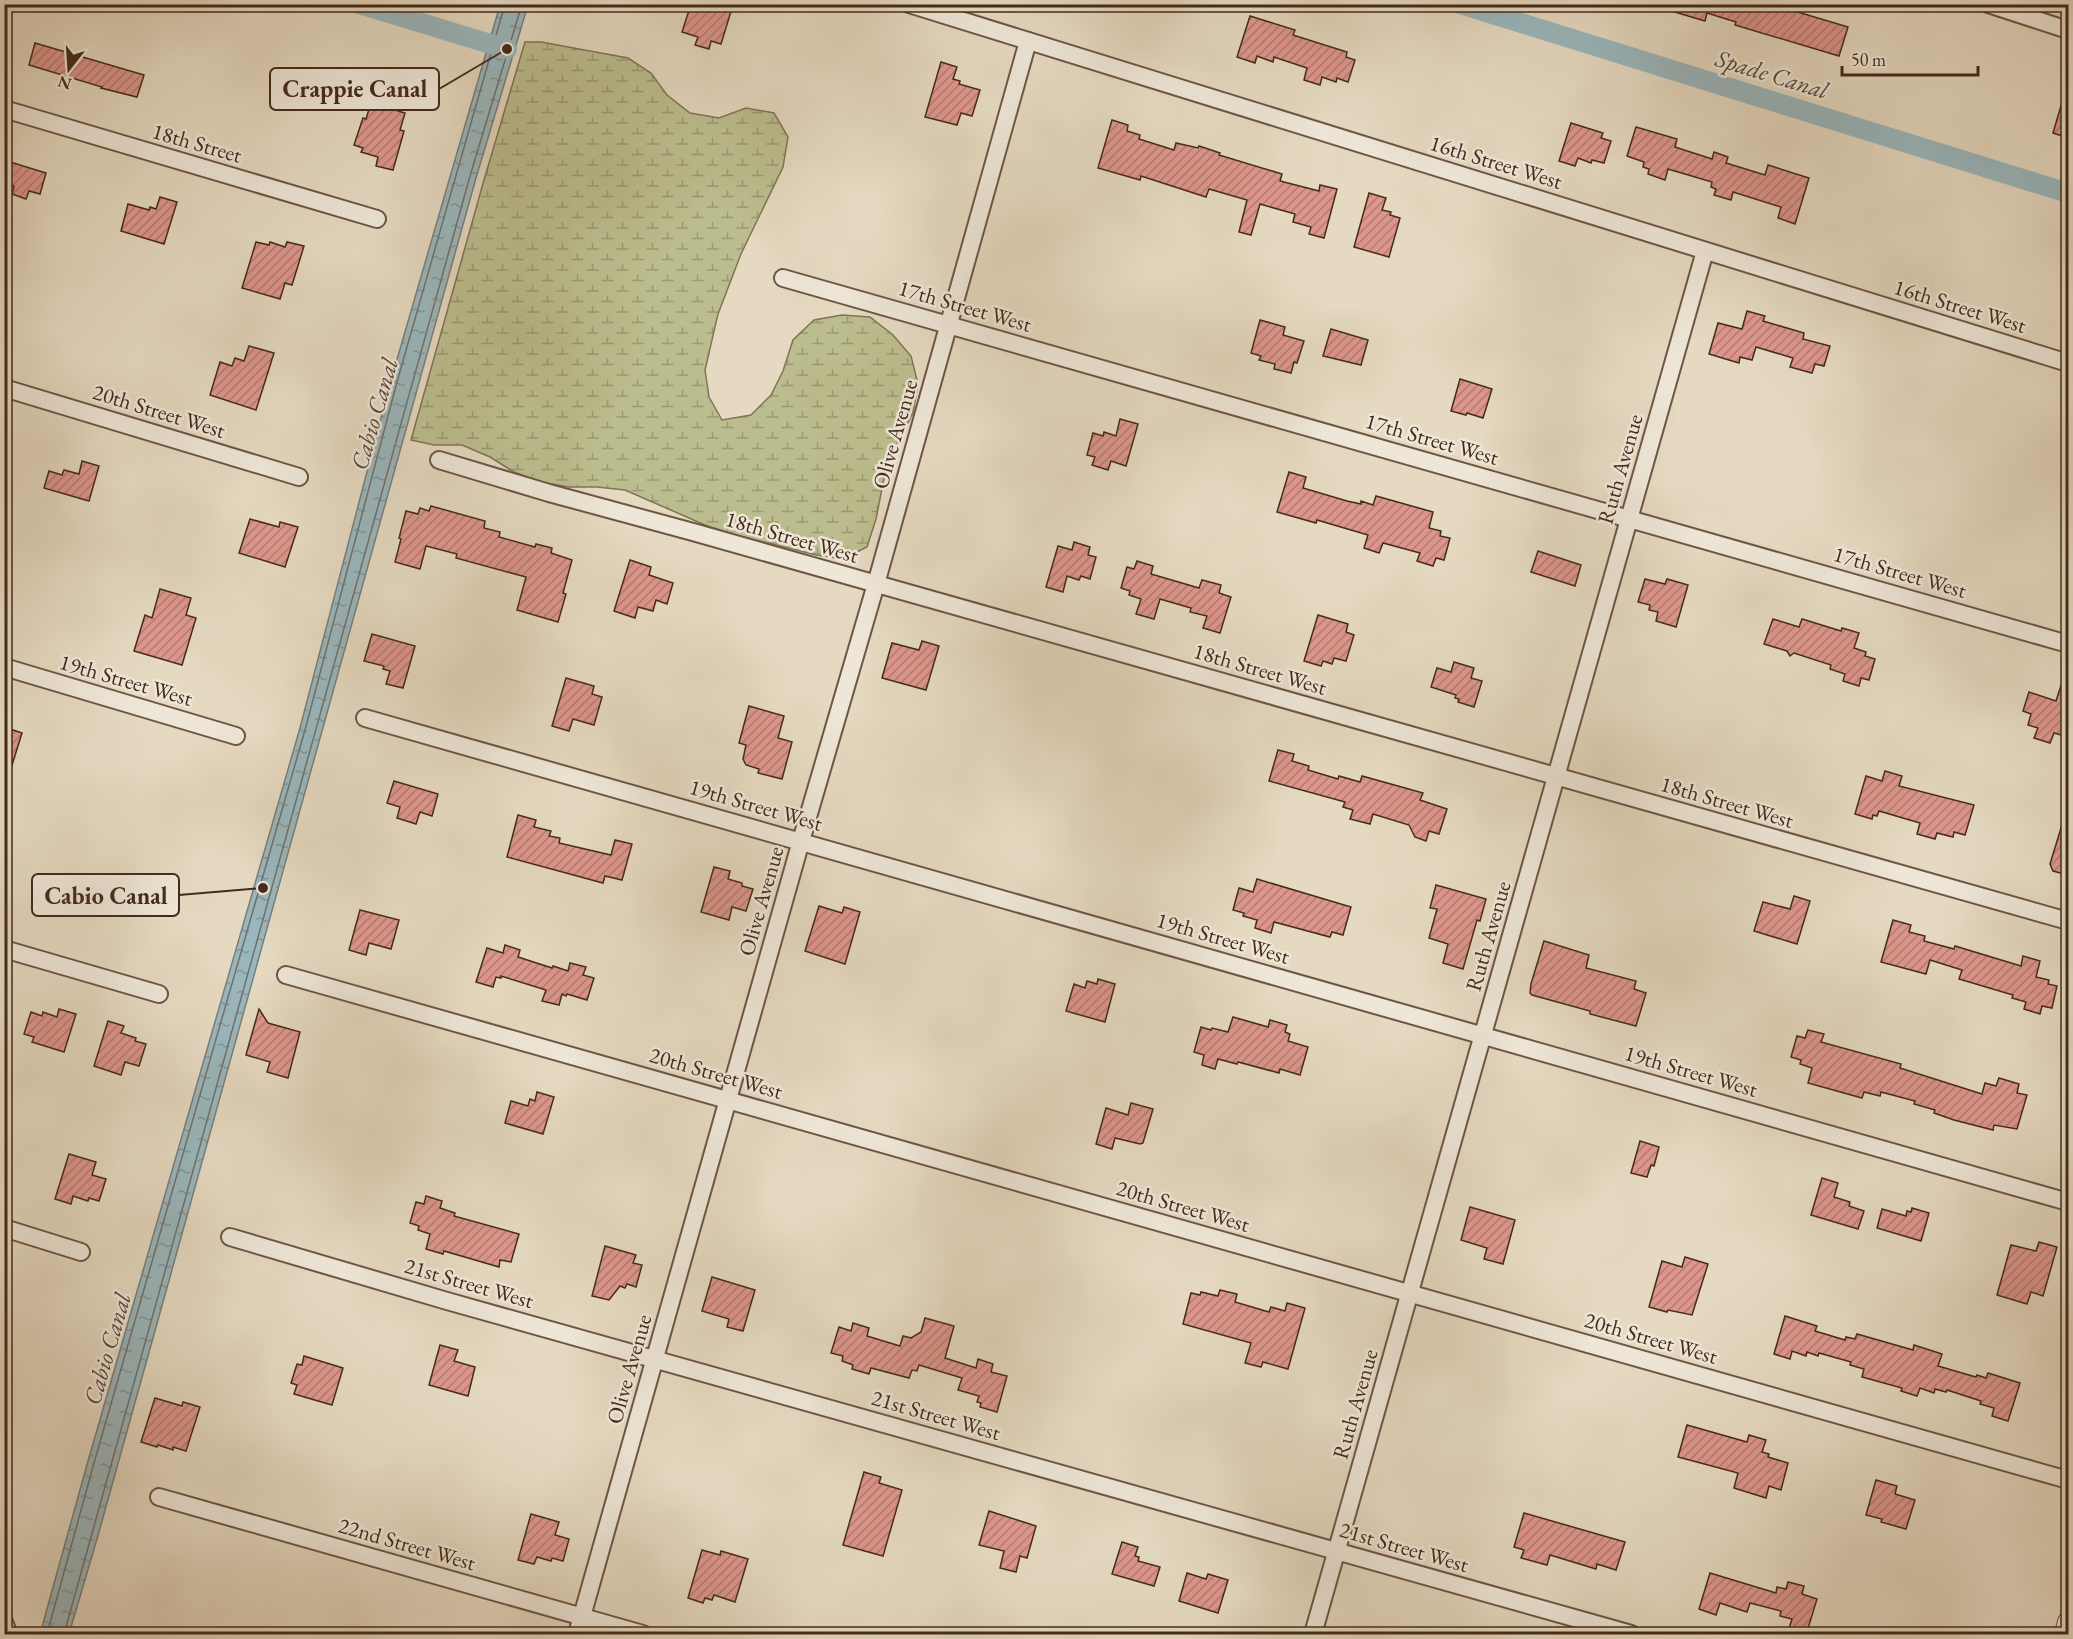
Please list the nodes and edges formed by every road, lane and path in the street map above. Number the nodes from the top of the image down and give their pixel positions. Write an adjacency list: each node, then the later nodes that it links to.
1 (909, 4): 4 (street, 16th Street West)
2 (1989, 5): 3 (street)
3 (2068, 30)
4 (1028, 41): 7 (street, 16th Street West); 9 (street, Olive Avenue)
5 (4, 110): 6 (street, 18th Street)
6 (377, 219)
7 (1705, 251): 10 (street, 16th Street West); 14 (street, Ruth Avenue)
8 (783, 278): 9 (street, 17th Street West)
9 (949, 326): 14 (street, 17th Street West); 15 (street, Olive Avenue)
10 (2068, 363)
11 (4, 388): 13 (street, 20th Street West)
12 (439, 460): 15 (street, 18th Street West)
13 (299, 477)
14 (1629, 518): 16 (street, 17th Street West); 20 (street, Ruth Avenue)
15 (876, 584): 20 (street, 18th Street West); 21 (street, Olive Avenue)
16 (2068, 644)
17 (4, 667): 19 (street, 19th Street West)
18 (365, 718): 21 (street, 19th Street West)
19 (236, 736)
20 (1556, 777): 22 (street, 18th Street West); 26 (street, Ruth Avenue)
21 (801, 842): 26 (street, 19th Street West); 27 (street, Olive Avenue)
22 (2068, 921)
23 (4, 949): 25 (street)
24 (286, 975): 27 (street, 20th Street West)
25 (159, 994)
26 (1483, 1035): 28 (street, 19th Street West); 32 (street, Ruth Avenue)
27 (729, 1100): 32 (street, 20th Street West); 33 (street, Olive Avenue)
28 (2068, 1202)
29 (4, 1228): 31 (street)
30 (230, 1238): 33 (street, 21st Street West)
31 (81, 1252)
32 (1409, 1293): 34 (street, 20th Street West); 36 (street, Ruth Avenue)
33 (655, 1358): 36 (street, 21st Street West); 37 (street, Olive Avenue)
34 (2068, 1480)
35 (159, 1497): 37 (street, 22nd Street West)
36 (1336, 1551): 41 (street, Ruth Avenue); 42 (street, 21st Street West)
37 (582, 1617): 39 (street, Olive Avenue); 40 (street, 22nd Street West)
38 (2068, 1622): 43 (street)
39 (577, 1635)
40 (643, 1635)
41 (1313, 1635)
42 (1631, 1635)
43 (2065, 1635)

